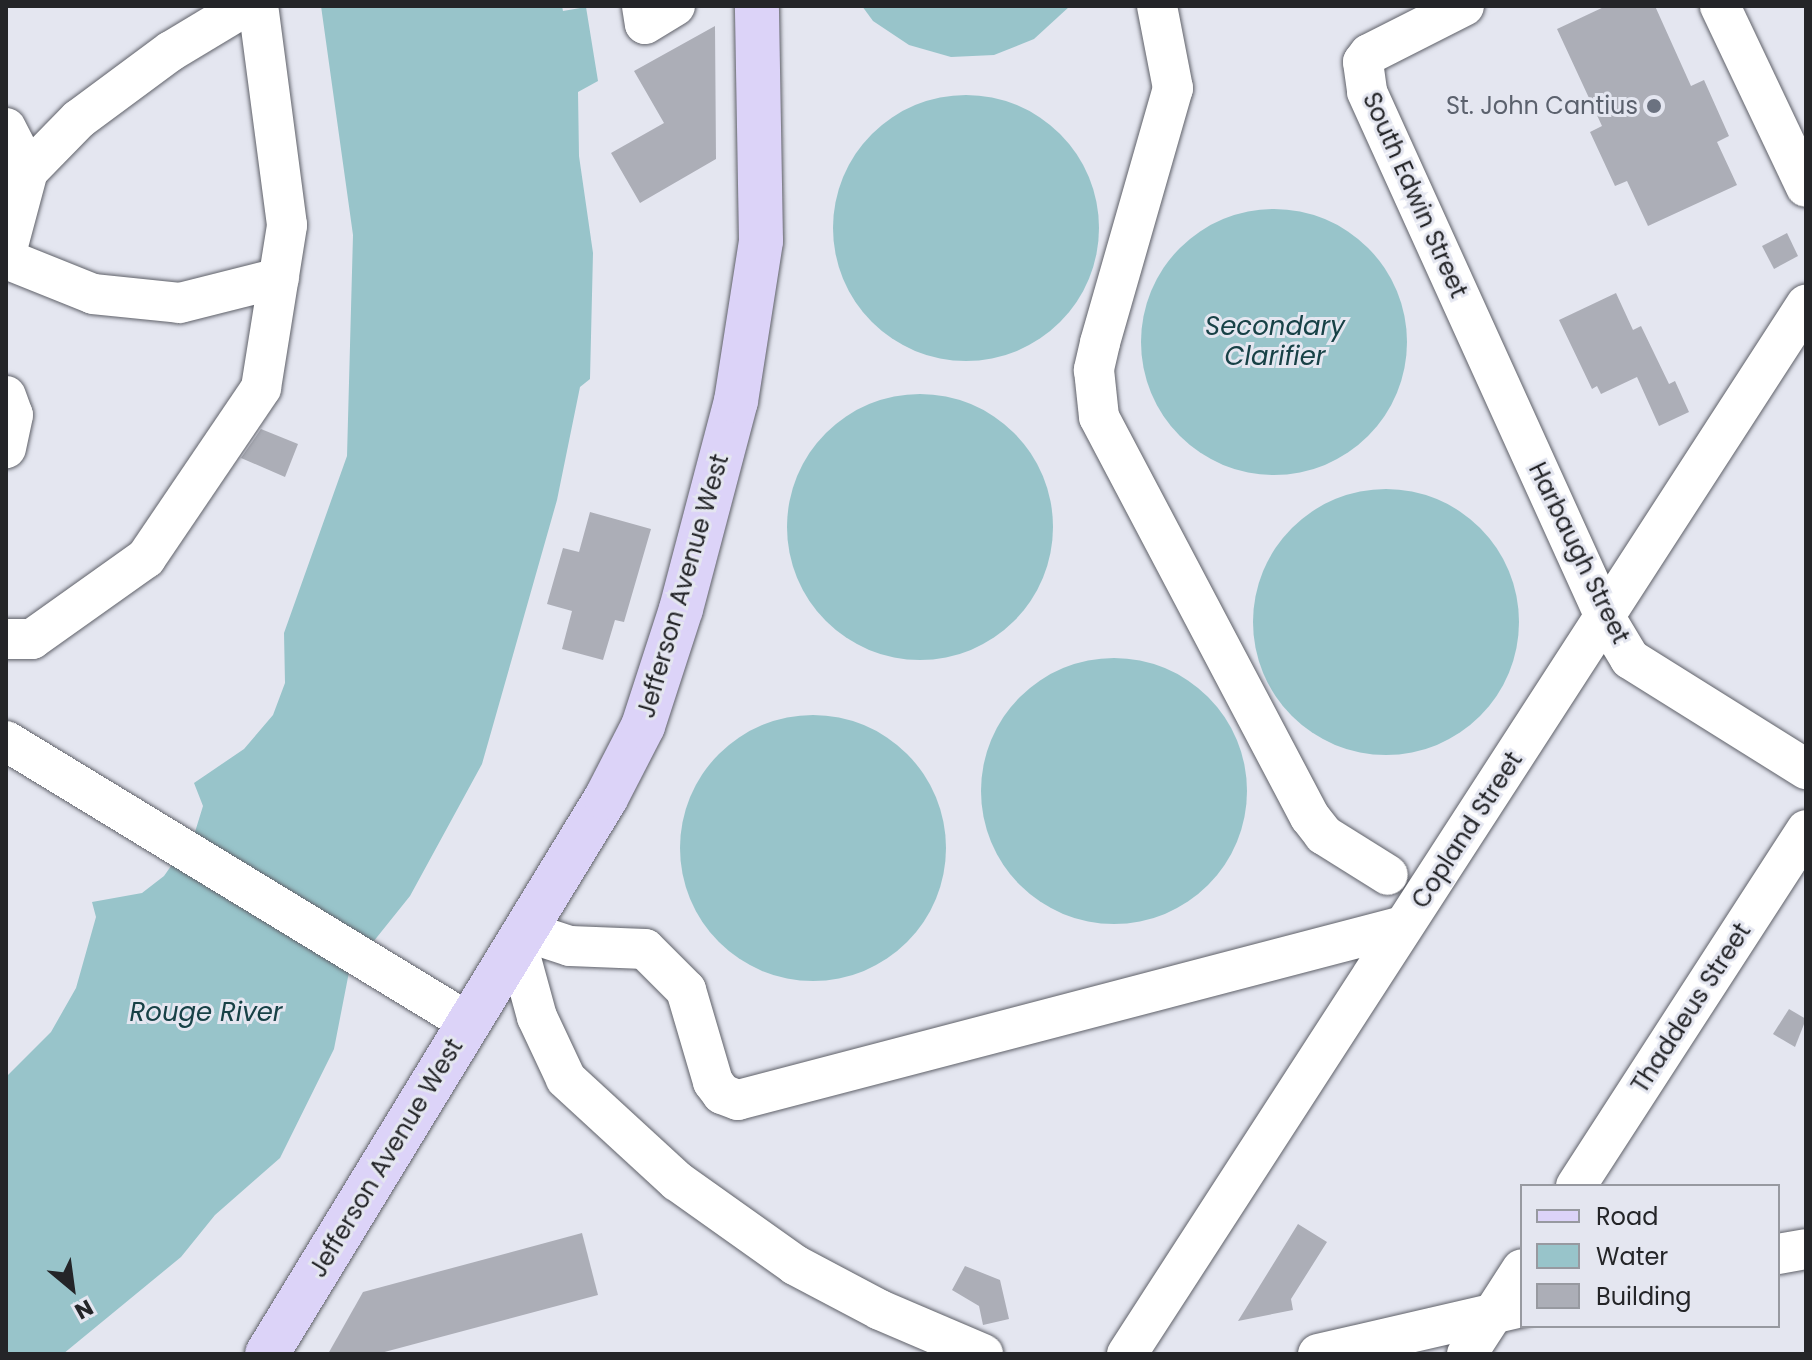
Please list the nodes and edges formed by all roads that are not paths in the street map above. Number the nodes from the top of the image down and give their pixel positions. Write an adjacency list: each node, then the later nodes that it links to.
1 (246, 6): 10 (street)
2 (258, 6): 13 (street)
3 (642, 6): 4 (street)
4 (675, 6)
5 (757, 6): 25 (main road, Jefferson Avenue West)
6 (1157, 6): 23 (street)
7 (1464, 6): 15 (street, South Edwin Street)
8 (1720, 6): 11 (street)
9 (6, 128): 10 (street)
10 (28, 171): 12 (street)
11 (1806, 187)
12 (6, 256): 13 (street)
13 (279, 278): 19 (street)
14 (1806, 305): 18 (street, Copland Street)
15 (1482, 345): 18 (street, Harbaugh Street)
16 (6, 396): 17 (street)
17 (6, 448)
18 (1606, 619): 21 (street, Harbaugh Street); 24 (street, Copland Street)
19 (6, 639)
20 (6, 741): 26 (street)
21 (1806, 769)
22 (1806, 830): 27 (street, Thaddeus Street)
23 (1388, 875)
24 (1403, 926): 25 (street); 34 (street, Copland Street)
25 (521, 937): 26 (main road, Jefferson Avenue West); 33 (street)
26 (469, 1023): 32 (main road, Jefferson Avenue West)
27 (1577, 1184)
28 (1806, 1249): 29 (street)
29 (1780, 1254)
30 (1520, 1275): 31 (street)
31 (1508, 1310): 35 (street); 36 (street)
32 (267, 1354)
33 (983, 1354)
34 (1127, 1354)
35 (1318, 1354)
36 (1467, 1354)

